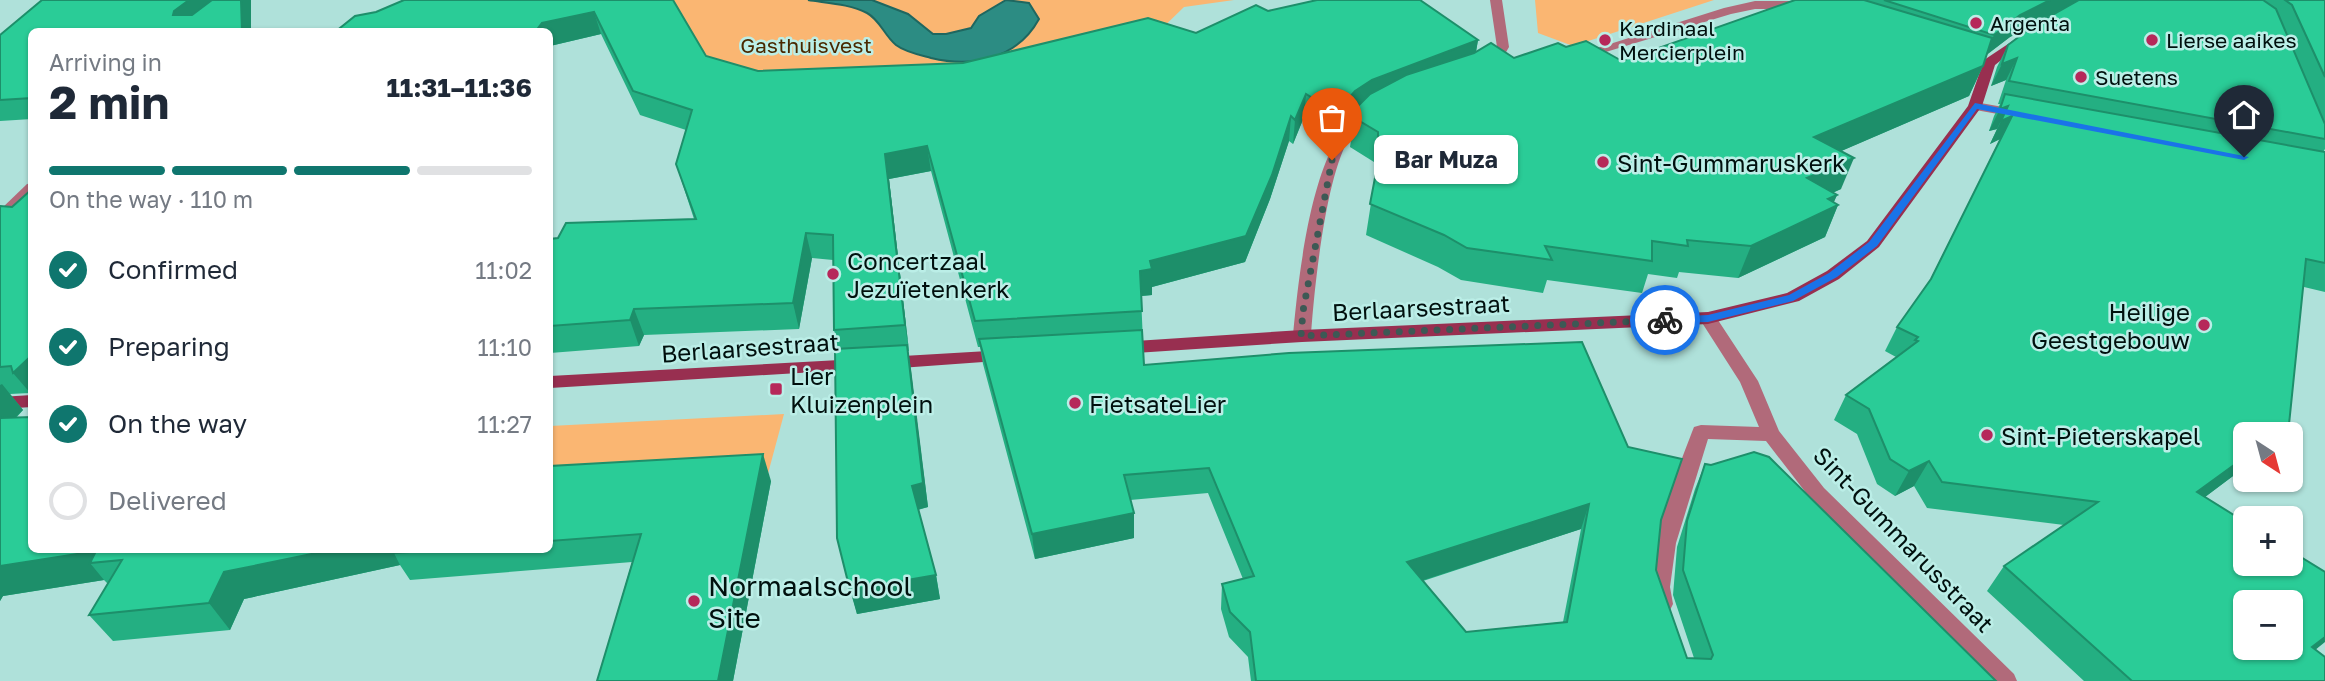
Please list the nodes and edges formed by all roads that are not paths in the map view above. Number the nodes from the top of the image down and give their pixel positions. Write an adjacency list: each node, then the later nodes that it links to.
1 (1496, 0): 5 (street)
2 (1805, 4): 4 (street)
3 (2039, 30): 7 (street, Berlaarsestraat)
4 (1572, 55)
5 (1477, 70)
6 (1384, 106): 12 (street)
7 (1975, 106): 8 (street); 11 (street, Berlaarsestraat)
8 (2029, 116)
9 (28, 191): 10 (street)
10 (0, 219)
11 (1708, 318): 12 (street, Berlaarsestraat); 18 (street, Sint-Gummarusstraat)
12 (1301, 336): 13 (street, Berlaarsestraat)
13 (1104, 349)
14 (1026, 354): 15 (street, Berlaarsestraat)
15 (553, 382)
16 (28, 401): 17 (street)
17 (0, 403)
18 (1771, 434): 19 (street); 20 (street, Sint-Gummarusstraat)
19 (1667, 619)
20 (2006, 681)

